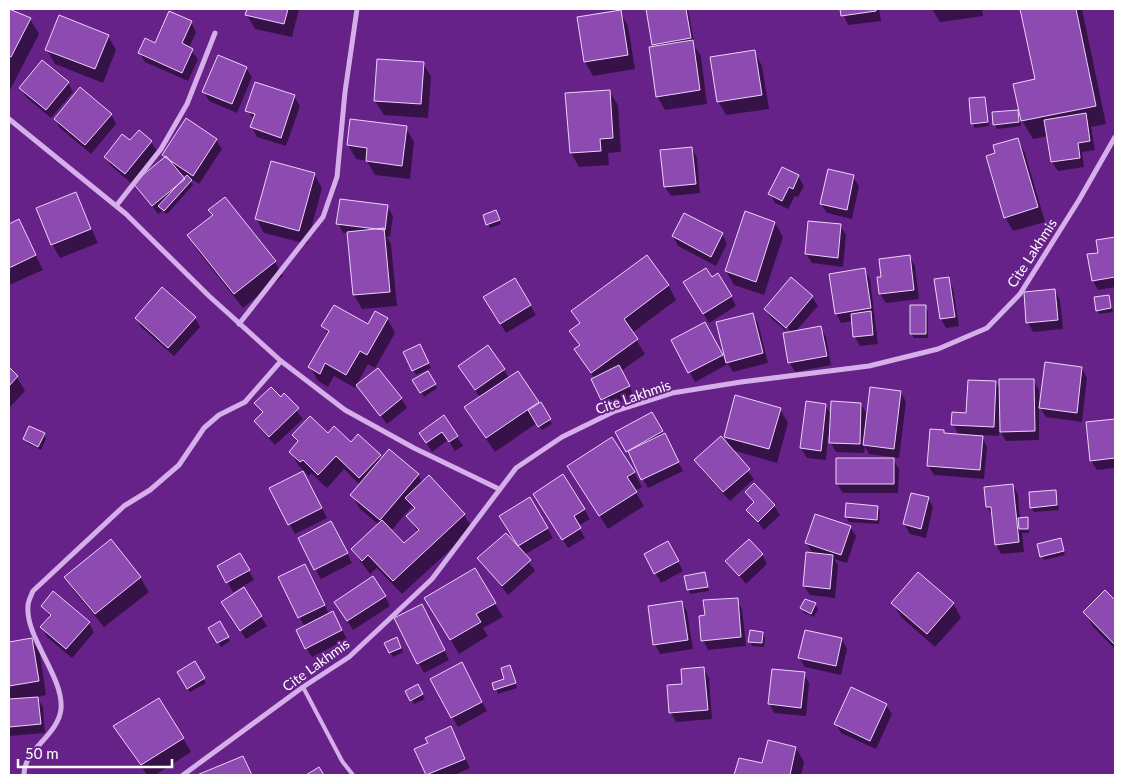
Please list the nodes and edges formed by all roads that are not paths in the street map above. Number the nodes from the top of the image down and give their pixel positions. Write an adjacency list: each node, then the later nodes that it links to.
1 (357, 9): 6 (street)
2 (215, 33): 5 (street)
3 (9, 119): 5 (street)
4 (1115, 137): 8 (street, Cite Lakhmis)
5 (116, 206): 6 (street)
6 (239, 324): 7 (street)
7 (280, 361): 8 (street); 10 (street)
8 (499, 489): 9 (street, Cite Lakhmis)
9 (304, 687): 11 (street, Cite Lakhmis); 12 (lane)
10 (24, 775)
11 (183, 775)
12 (354, 775)

